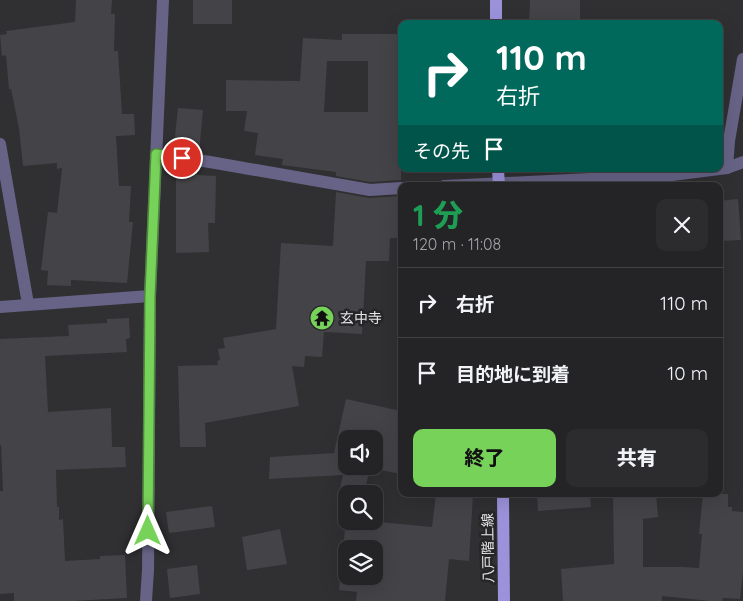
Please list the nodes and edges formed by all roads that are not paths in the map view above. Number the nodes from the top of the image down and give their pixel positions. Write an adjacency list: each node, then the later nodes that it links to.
1 (163, 0): 6 (street)
2 (496, 0): 3 (main road)
3 (496, 20)
4 (743, 59): 7 (street)
5 (0, 144): 13 (street)
6 (156, 154): 11 (street); 12 (street)
7 (738, 167): 8 (street)
8 (723, 169)
9 (697, 172): 10 (street)
10 (550, 182)
11 (398, 188)
12 (150, 296): 13 (street); 16 (street)
13 (28, 304): 14 (street)
14 (0, 307)
15 (503, 497): 17 (main road, 八戸階上線)
16 (146, 601)
17 (504, 601)

